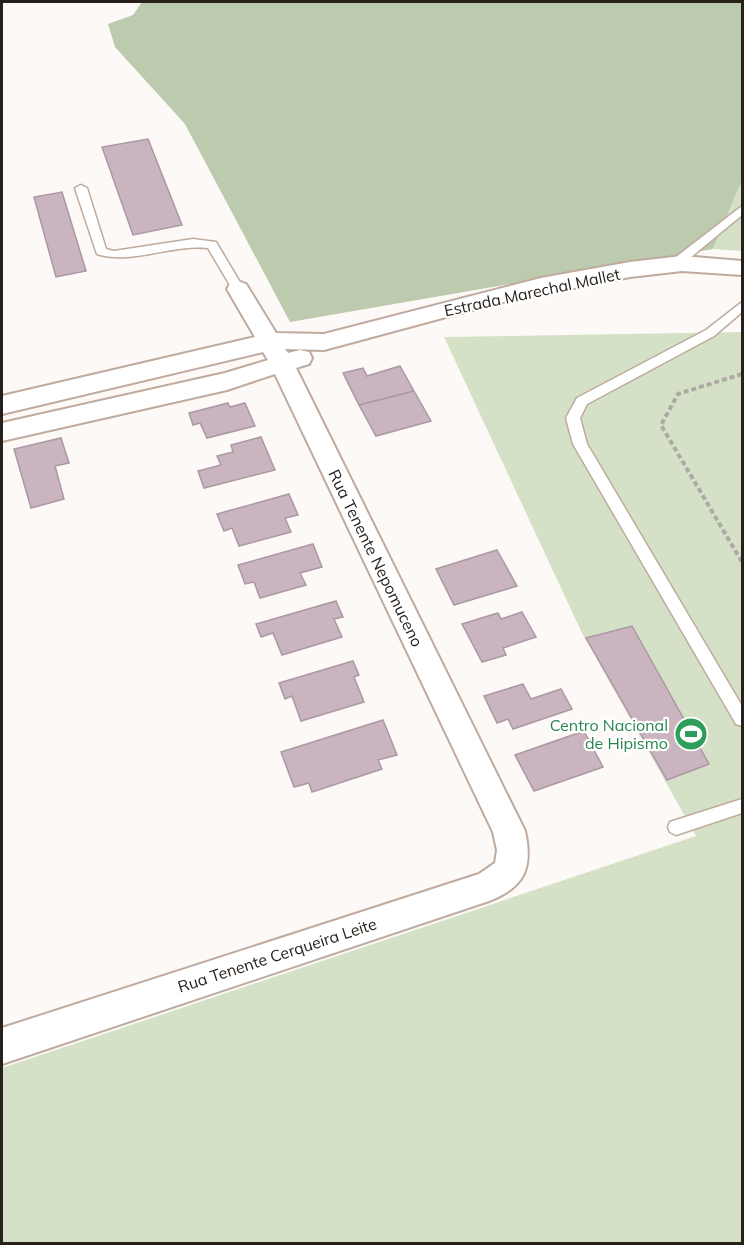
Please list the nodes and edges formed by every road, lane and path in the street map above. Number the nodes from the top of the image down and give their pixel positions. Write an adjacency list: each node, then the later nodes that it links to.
1 (81, 188): 5 (lane)
2 (742, 210): 3 (lane)
3 (675, 264): 4 (street, Estrada Marechal Mallet); 7 (street, Estrada Marechal Mallet)
4 (742, 268)
5 (238, 289): 7 (street, Rua Tenente Nepomuceno)
6 (742, 306): 12 (lane)
7 (276, 353): 9 (street, Estrada Marechal Mallet); 10 (street, Estrada Marechal Mallet); 15 (street, Rua Tenente Nepomuceno)
8 (742, 374): 11 (path)
9 (2, 405)
10 (2, 432)
11 (742, 562)
12 (742, 719)
13 (742, 806): 14 (lane)
14 (676, 827)
15 (508, 831): 16 (street, Rua Tenente Cerqueira Leite)
16 (2, 1046)

